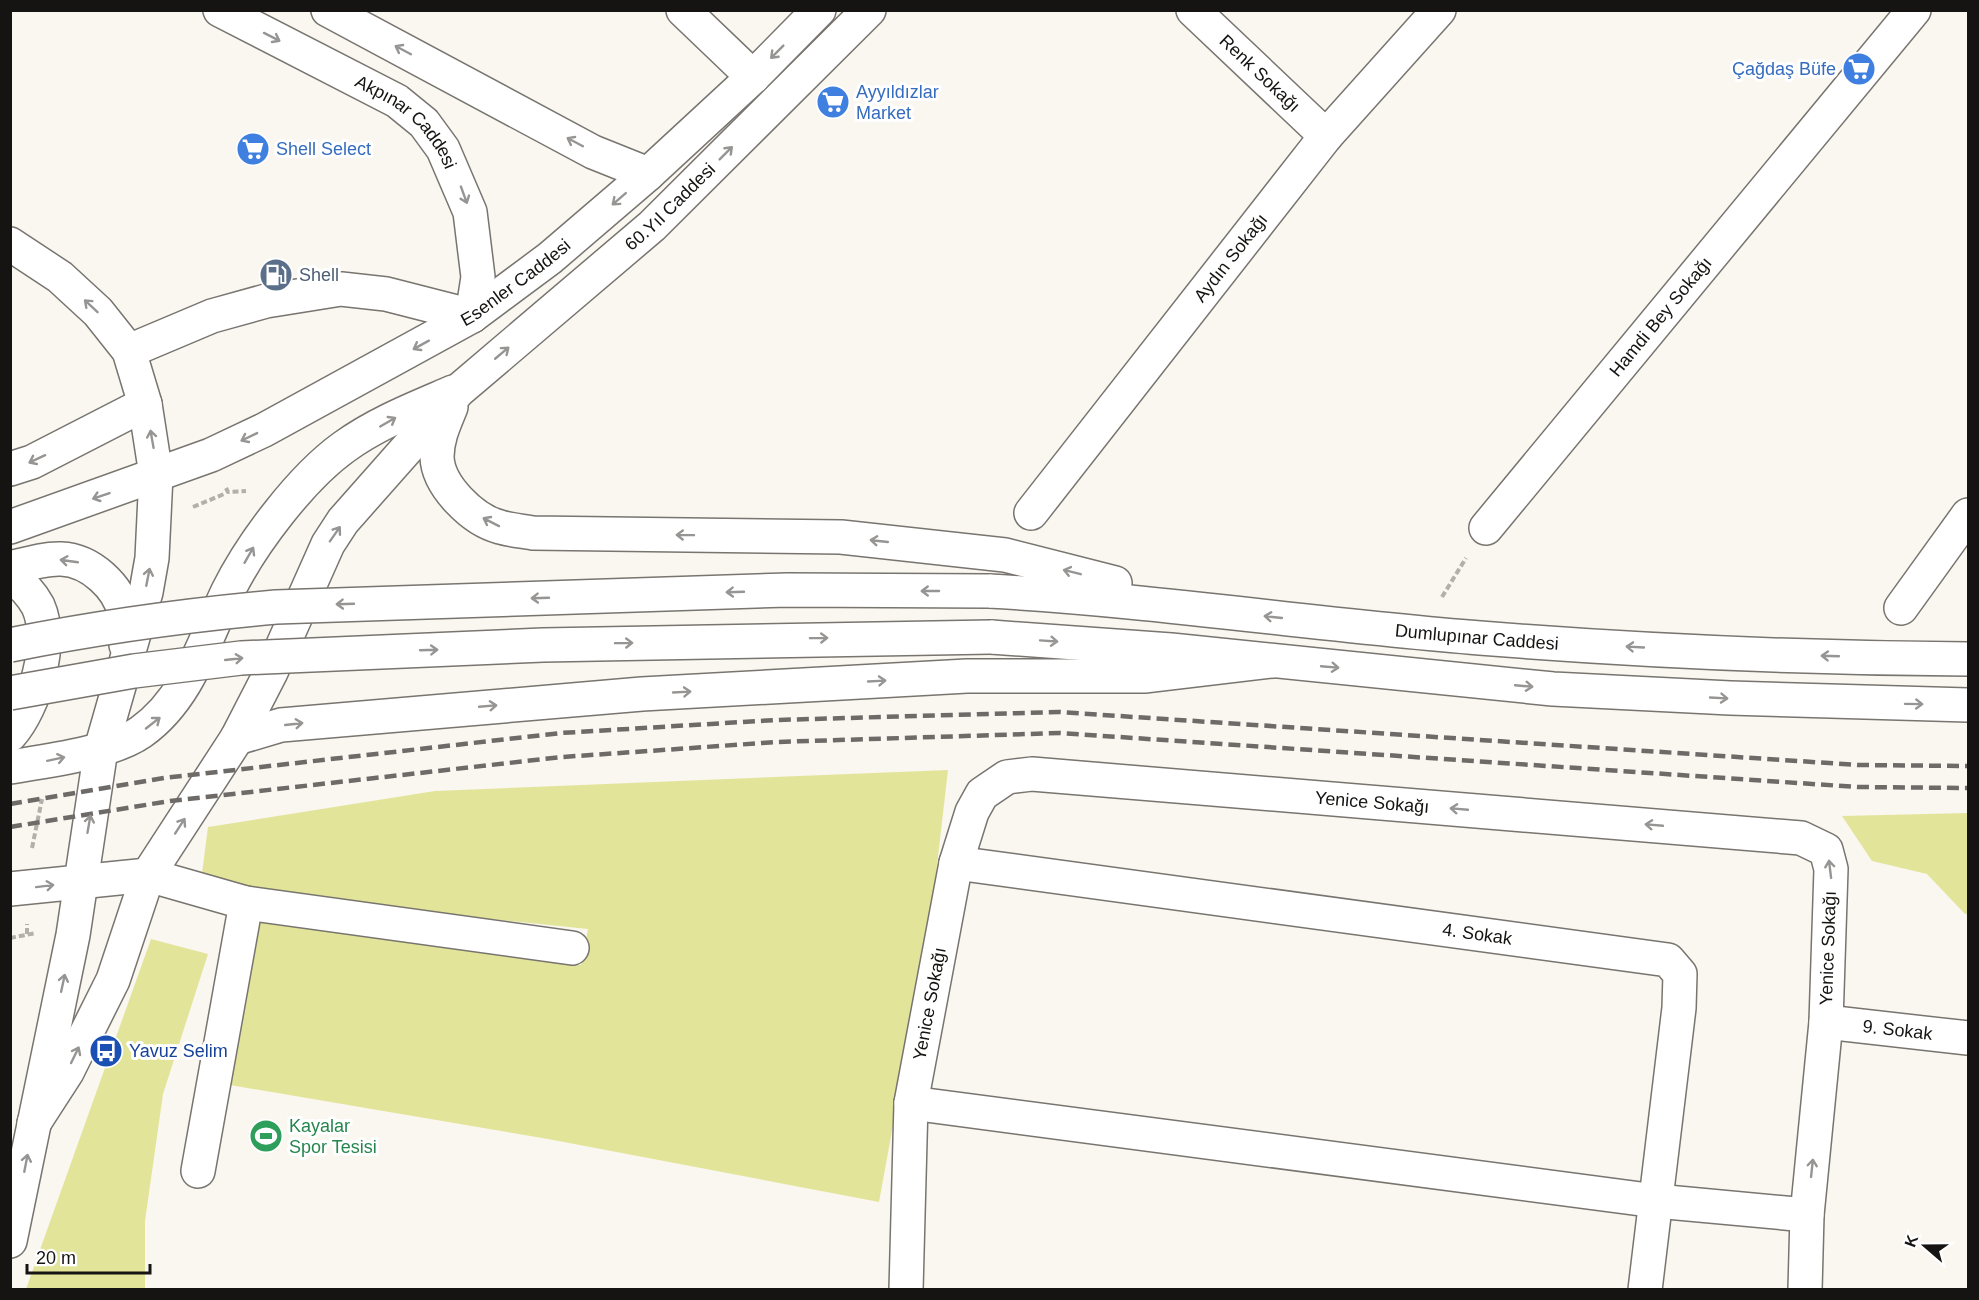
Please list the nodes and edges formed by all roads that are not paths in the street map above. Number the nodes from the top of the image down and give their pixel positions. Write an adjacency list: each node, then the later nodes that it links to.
1 (220, 10): 13 (main road, Akpınar Caddesi, one-way to 13)
2 (328, 10): 11 (main road, one-way to 2)
3 (683, 10): 9 (main road)
4 (819, 10): 9 (main road, Esenler Caddesi, one-way to 9)
5 (869, 10): 15 (main road, 60.Yıl Caddesi, one-way to 5)
6 (1193, 10): 10 (main road, Renk Sokağı)
7 (1439, 10): 10 (main road, Aydın Sokağı)
8 (1914, 10): 22 (main road, Hamdi Bey Sokağı)
9 (753, 77): 11 (main road, Esenler Caddesi)
10 (1326, 136): 19 (main road, Aydın Sokağı)
11 (648, 174): 13 (main road, Esenler Caddesi, one-way to 13)
12 (10, 244): 14 (main road, one-way to 12)
13 (472, 316): 14 (main road); 18 (main road, Esenler Caddesi, one-way to 18)
14 (129, 351): 16 (main road)
15 (458, 390): 26 (main road, one-way to 15); 34 (main road, one-way to 15); 35 (main road, one-way to 15)
16 (145, 404): 17 (main road, one-way to 17); 18 (main road, one-way to 16)
17 (10, 470)
18 (156, 475): 21 (main road, Esenler Caddesi, one-way to 21); 28 (main road, one-way to 18)
19 (1031, 513)
20 (1968, 515): 25 (main road)
21 (10, 526)
22 (1486, 528)
23 (10, 568): 28 (main road, one-way to 23)
24 (10, 574): 33 (main road)
25 (1901, 608)
26 (1230, 613): 27 (main road, Dumlupınar Caddesi, one-way to 27, bridge); 29 (main road, Dumlupınar Caddesi, one-way to 26)
27 (10, 645)
28 (126, 653): 35 (main road)
29 (1968, 659)
30 (1272, 662): 31 (main road, one-way to 30, bridge); 32 (main road, one-way to 32); 34 (main road, one-way to 30)
31 (10, 693)
32 (1968, 705)
33 (10, 735)
34 (237, 738): 38 (main road, one-way to 34)
35 (101, 749): 36 (main road, one-way to 35); 39 (main road, one-way to 35)
36 (10, 767)
37 (956, 863): 43 (main road, Yenice Sokağı, one-way to 37); 45 (main road, Yenice Sokağı); 48 (main road, 4. Sokak)
38 (148, 875): 39 (main road); 41 (main road); 46 (main road, one-way to 38)
39 (79, 882): 40 (main road, one-way to 39); 46 (main road, one-way to 39)
40 (10, 889)
41 (246, 903): 42 (main road); 47 (main road)
42 (572, 948)
43 (1826, 1022): 44 (main road, 9. Sokak); 49 (main road, Yenice Sokağı, one-way to 43)
44 (1968, 1038)
45 (911, 1103): 48 (main road); 51 (main road, Yenice Sokağı)
46 (34, 1122): 50 (main road, one-way to 46)
47 (198, 1171)
48 (1656, 1201): 49 (main road); 52 (main road, 4. Sokak)
49 (1807, 1215): 53 (main road, Yenice Sokağı)
50 (10, 1241)
51 (906, 1290)
52 (1645, 1290)
53 (1805, 1290)

